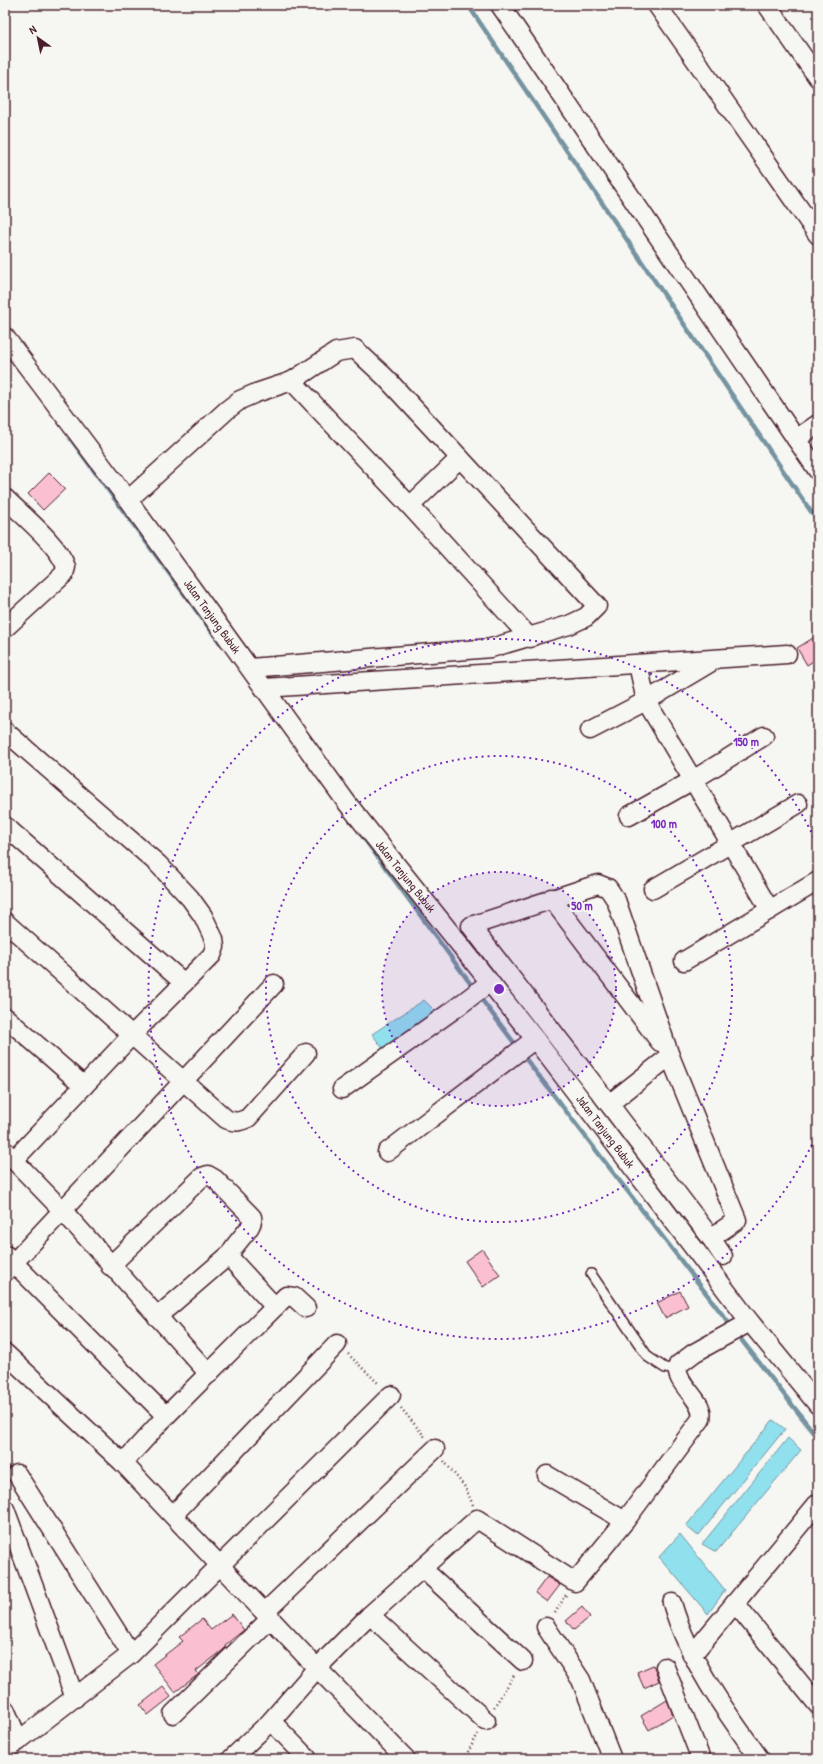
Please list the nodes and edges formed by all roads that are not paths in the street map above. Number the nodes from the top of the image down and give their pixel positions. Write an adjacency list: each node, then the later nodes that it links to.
1 (500, 5): 9 (street)
2 (657, 5): 5 (street)
3 (775, 8): 4 (street)
4 (818, 78)
5 (818, 235)
6 (5, 338): 13 (street, Jalan Tanjung Bubuk)
7 (292, 381): 10 (street); 13 (street); 14 (street)
8 (818, 424): 9 (street)
9 (796, 439): 11 (street)
10 (460, 458): 14 (street); 16 (street)
11 (818, 471)
12 (5, 498): 15 (street)
13 (128, 500): 20 (street, Jalan Tanjung Bubuk)
14 (410, 506): 16 (street)
15 (5, 628)
16 (530, 638): 20 (street)
17 (787, 654): 18 (street)
18 (717, 658): 19 (street); 22 (street)
19 (638, 664): 21 (street); 22 (street)
20 (250, 668): 21 (street, Jalan Tanjung Bubuk)
21 (264, 688): 39 (street, Jalan Tanjung Bubuk)
22 (646, 701): 23 (street); 26 (street)
23 (590, 730)
24 (5, 731): 37 (street)
25 (764, 736): 26 (street)
26 (693, 780): 28 (street); 30 (street)
27 (798, 804): 30 (street)
28 (630, 816)
29 (5, 826): 37 (street)
30 (731, 844): 32 (street); 34 (street)
31 (818, 881): 34 (street)
32 (654, 889)
33 (551, 898): 44 (street); 44 (street); 48 (street)
34 (770, 910): 36 (street)
35 (5, 922): 41 (street)
36 (684, 961)
37 (184, 983): 41 (street)
38 (274, 984): 45 (street)
39 (486, 985): 42 (street, Jalan Tanjung Bubuk); 47 (street)
40 (5, 1017): 46 (street)
41 (132, 1035): 45 (street); 46 (street)
42 (530, 1043): 49 (street, Jalan Tanjung Bubuk); 50 (street)
43 (306, 1053): 45 (street)
44 (670, 1056): 48 (street); 53 (street)
45 (184, 1081): 52 (street)
46 (84, 1086): 51 (street)
47 (342, 1089)
48 (606, 1100): 49 (street); 53 (street)
49 (589, 1109): 55 (street, Jalan Tanjung Bubuk)
50 (387, 1152)
51 (9, 1156): 52 (street)
52 (63, 1211): 56 (street); 57 (street)
53 (717, 1248): 55 (street)
54 (230, 1254): 57 (street); 59 (street); 61 (street)
55 (703, 1259): 62 (street, Jalan Tanjung Bubuk)
56 (8, 1263): 69 (street)
57 (110, 1266): 61 (street)
58 (591, 1274): 65 (lane)
59 (275, 1307): 60 (street); 66 (street)
60 (306, 1308)
61 (157, 1317): 66 (street)
62 (744, 1325): 65 (street); 68 (street, Jalan Tanjung Bubuk)
63 (337, 1344): 76 (street)
64 (5, 1353): 71 (street)
65 (677, 1370): 77 (street)
66 (209, 1374): 69 (street)
67 (391, 1395): 78 (street)
68 (818, 1405)
69 (166, 1416): 71 (street)
70 (435, 1449): 82 (street)
71 (123, 1463): 76 (street)
72 (17, 1474): 85 (street)
73 (547, 1475): 77 (street)
74 (817, 1504): 81 (street)
75 (5, 1509): 90 (street)
76 (173, 1515): 78 (street)
77 (625, 1521): 79 (street)
78 (219, 1564): 82 (street); 85 (street)
79 (423, 1569): 83 (street); 87 (street)
80 (672, 1603): 86 (street)
81 (735, 1603): 86 (street); 91 (street)
82 (268, 1615): 89 (street); 93 (street)
83 (370, 1615): 89 (street); 95 (street)
84 (546, 1627): 100 (street)
85 (132, 1654): 90 (street)
86 (692, 1655): 102 (street)
87 (523, 1661)
88 (665, 1667): 101 (street)
89 (317, 1668): 94 (street); 99 (street)
90 (75, 1698): 96 (street)
91 (818, 1705)
92 (5, 1709): 96 (street)
93 (173, 1714)
94 (271, 1721): 97 (street); 98 (street)
95 (486, 1721)
96 (12, 1746)
97 (231, 1759)
98 (308, 1759)
99 (406, 1759)
100 (612, 1759)
101 (701, 1759)
102 (760, 1759)

